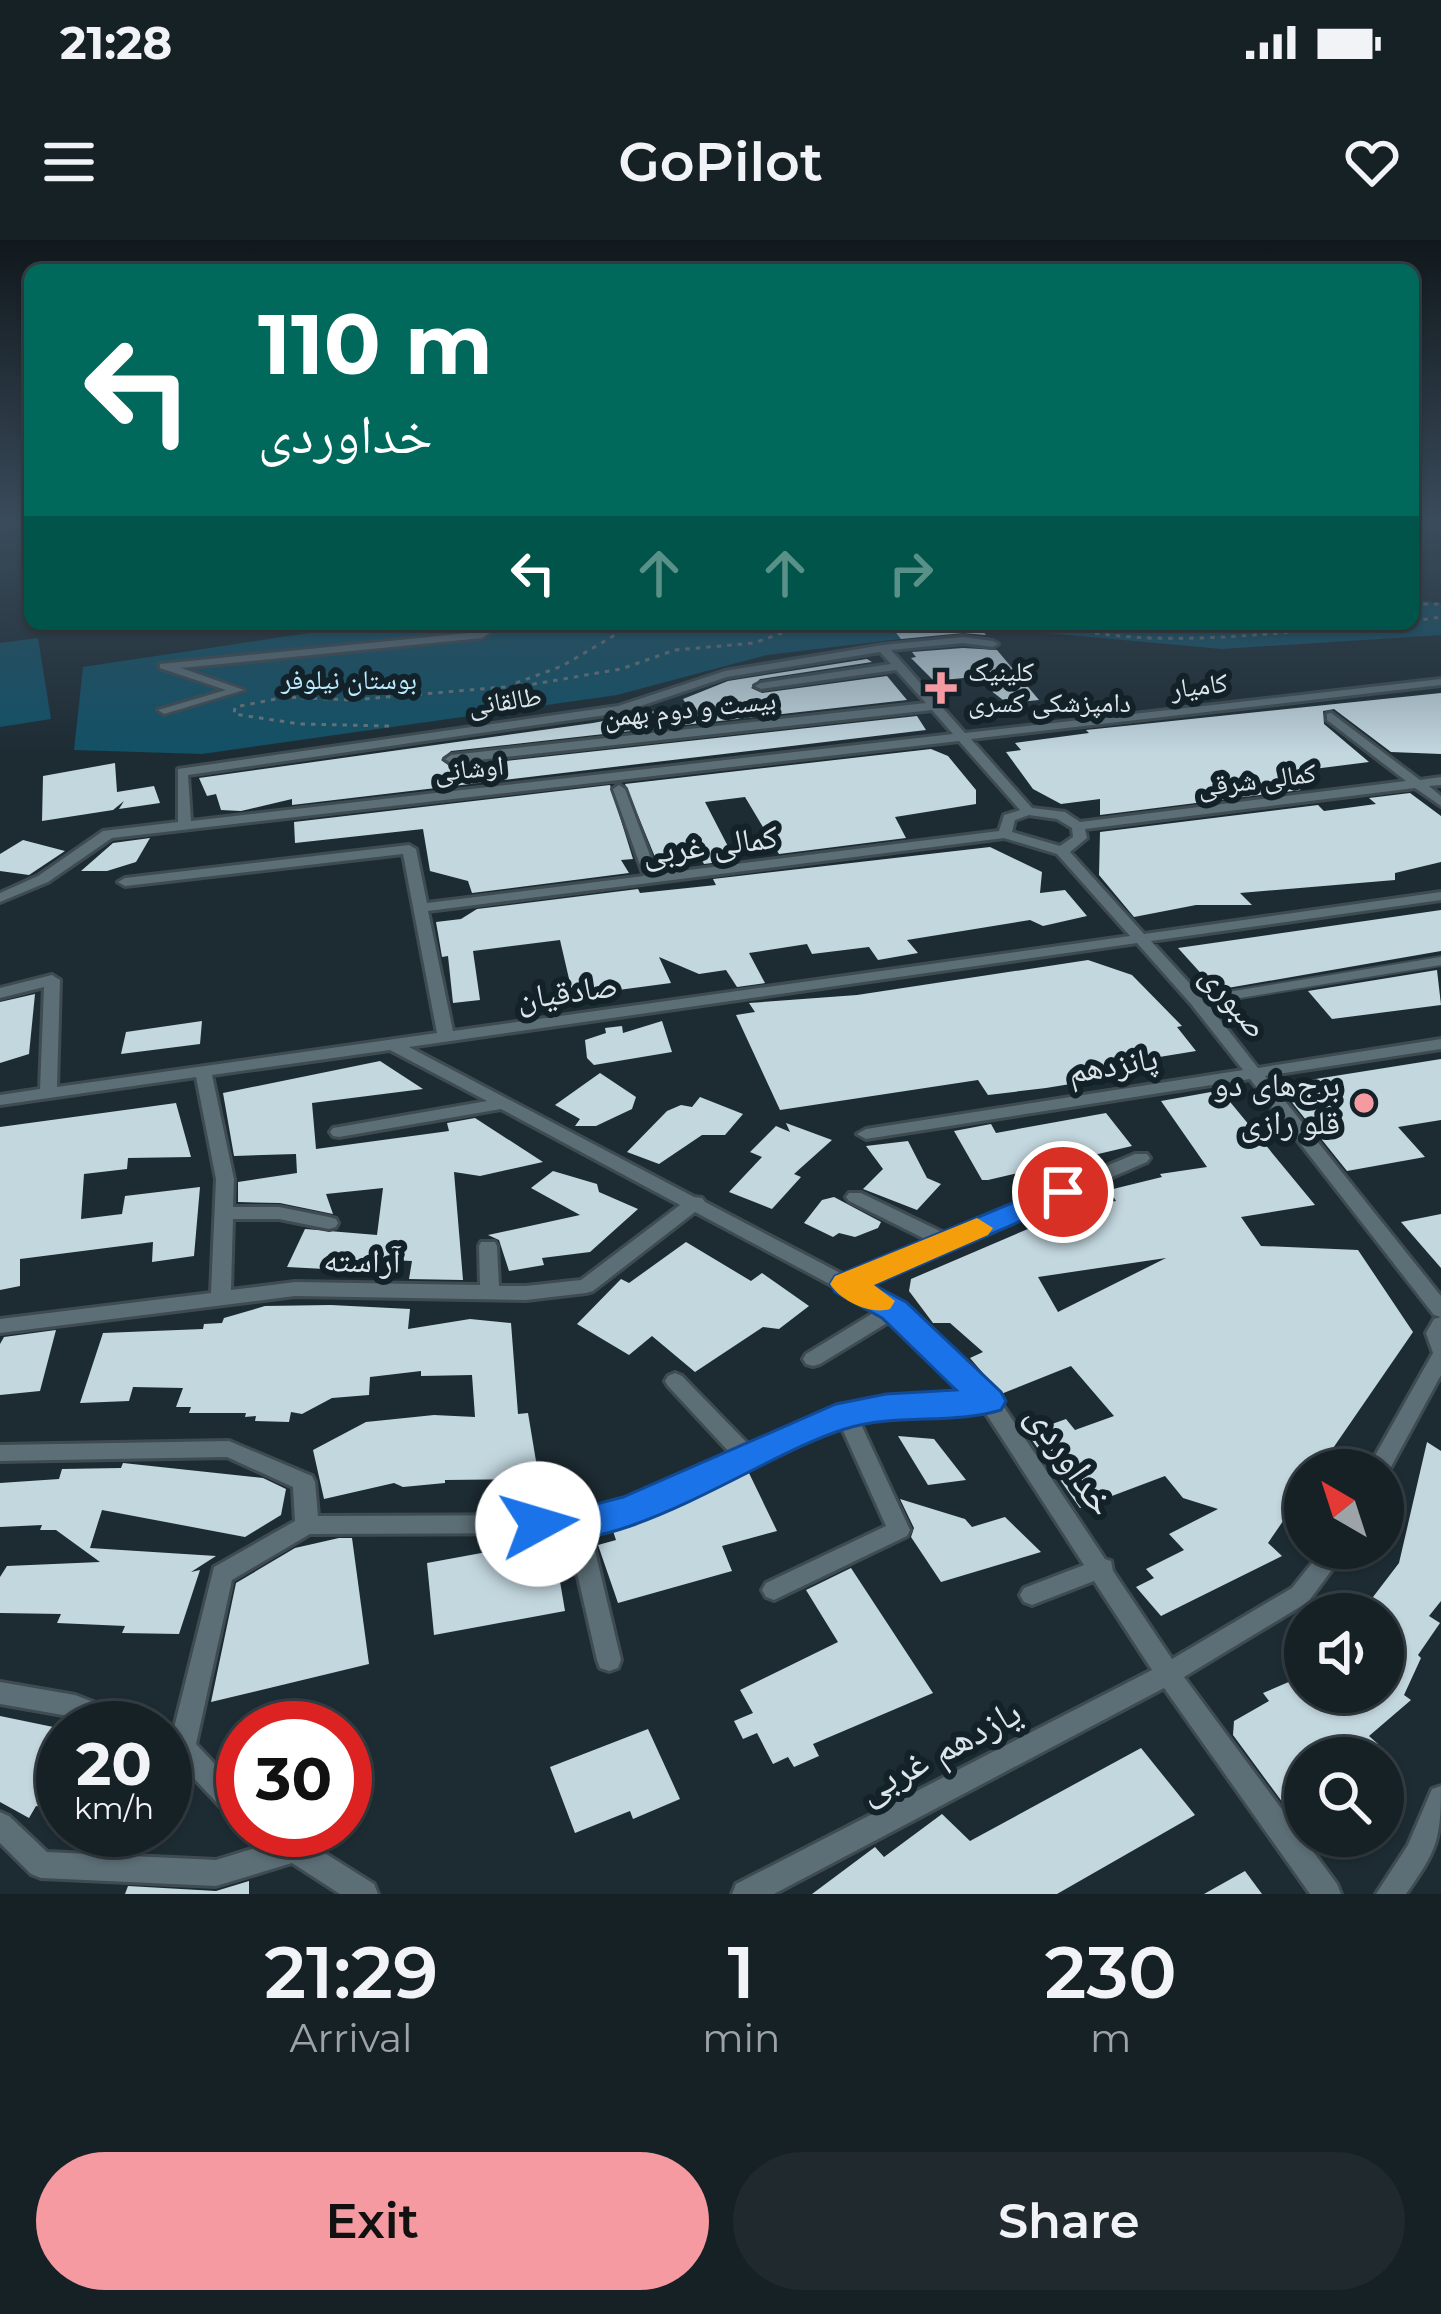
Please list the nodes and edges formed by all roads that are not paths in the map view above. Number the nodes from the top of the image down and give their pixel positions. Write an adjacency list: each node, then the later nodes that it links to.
1 (489, 630): 9 (street)
2 (993, 644): 3 (street)
3 (883, 648): 4 (street); 17 (street, طالقانی)
4 (899, 666): 6 (street); 8 (street)
5 (1441, 682): 7 (street, کامیار)
6 (761, 686)
7 (1306, 698): 10 (street, کامیار); 13 (street)
8 (934, 706): 10 (street); 11 (street, بیست و دوم بهمن)
9 (164, 710)
10 (962, 737): 16 (street); 17 (street, اوشانی)
11 (451, 759)
12 (1441, 781): 13 (street, کمالی شرقی)
13 (1417, 784): 15 (street); 18 (street, کمالی شرقی)
14 (620, 789): 21 (street)
15 (1441, 802)
16 (1028, 811): 18 (street); 19 (street)
17 (185, 825): 24 (street, اوشانی)
18 (1078, 826): 20 (street)
19 (1005, 834): 20 (street); 21 (street, کمالی غربی)
20 (1062, 851): 26 (street, صبوری)
21 (652, 879): 25 (street, کمالی غربی)
22 (125, 882): 25 (street)
23 (1441, 896): 26 (street, صادقیان)
24 (0, 898)
25 (422, 908): 30 (street)
26 (1143, 940): 29 (street, صبوری); 30 (street, صادقیان)
27 (1441, 961): 29 (lane)
28 (0, 993): 35 (street)
29 (1197, 1001): 34 (street, صبوری)
30 (446, 1038): 32 (street, صادقیان)
31 (1441, 1043): 34 (street, پانزدهم)
32 (394, 1046): 33 (street, صادقیان); 37 (street, خداوردی)
33 (203, 1071): 35 (street, صادقیان); 43 (street)
34 (1255, 1071): 39 (street, پانزدهم); 51 (street, صبوری)
35 (48, 1093): 36 (street, صادقیان)
36 (0, 1100)
37 (502, 1104): 38 (street); 42 (street, خداوردی)
38 (339, 1132)
39 (866, 1134)
40 (1141, 1158): 45 (street)
41 (855, 1197): 45 (street)
42 (696, 1202): 47 (street, خداوردی); 48 (street, آراسته)
43 (223, 1213): 44 (street); 49 (street)
44 (329, 1223)
45 (946, 1241): 47 (street)
46 (488, 1246): 48 (street)
47 (846, 1284): 50 (street, خداوردی)
48 (490, 1292): 49 (street, آراسته)
49 (220, 1297): 53 (street, آراسته)
50 (894, 1310): 55 (street); 57 (street, خداوردی)
51 (1441, 1310)
52 (1441, 1324): 54 (street)
53 (0, 1327)
54 (1441, 1353): 59 (street)
55 (813, 1359)
56 (675, 1382): 61 (street)
57 (989, 1401): 58 (street); 64 (street, خداوردی)
58 (847, 1415): 61 (street); 66 (street)
59 (1389, 1449)
60 (0, 1453): 63 (street)
61 (748, 1457): 62 (street)
62 (577, 1524): 63 (street); 68 (street)
63 (307, 1525): 72 (street)
64 (1103, 1568): 67 (street); 69 (street, خداوردی)
65 (1320, 1569): 69 (street, یازدهم غربی)
66 (774, 1590)
67 (1032, 1595)
68 (609, 1660)
69 (1168, 1674): 80 (street, یازدهم غربی); 81 (street, خداوردی)
70 (0, 1694): 71 (street)
71 (44, 1701)
72 (185, 1701)
73 (192, 1762): 74 (street)
74 (216, 1786)
75 (1441, 1798): 82 (street)
76 (0, 1825): 77 (street)
77 (269, 1857)
78 (303, 1857): 79 (street)
79 (364, 1894)
80 (746, 1894)
81 (1327, 1894)
82 (1390, 1894)

